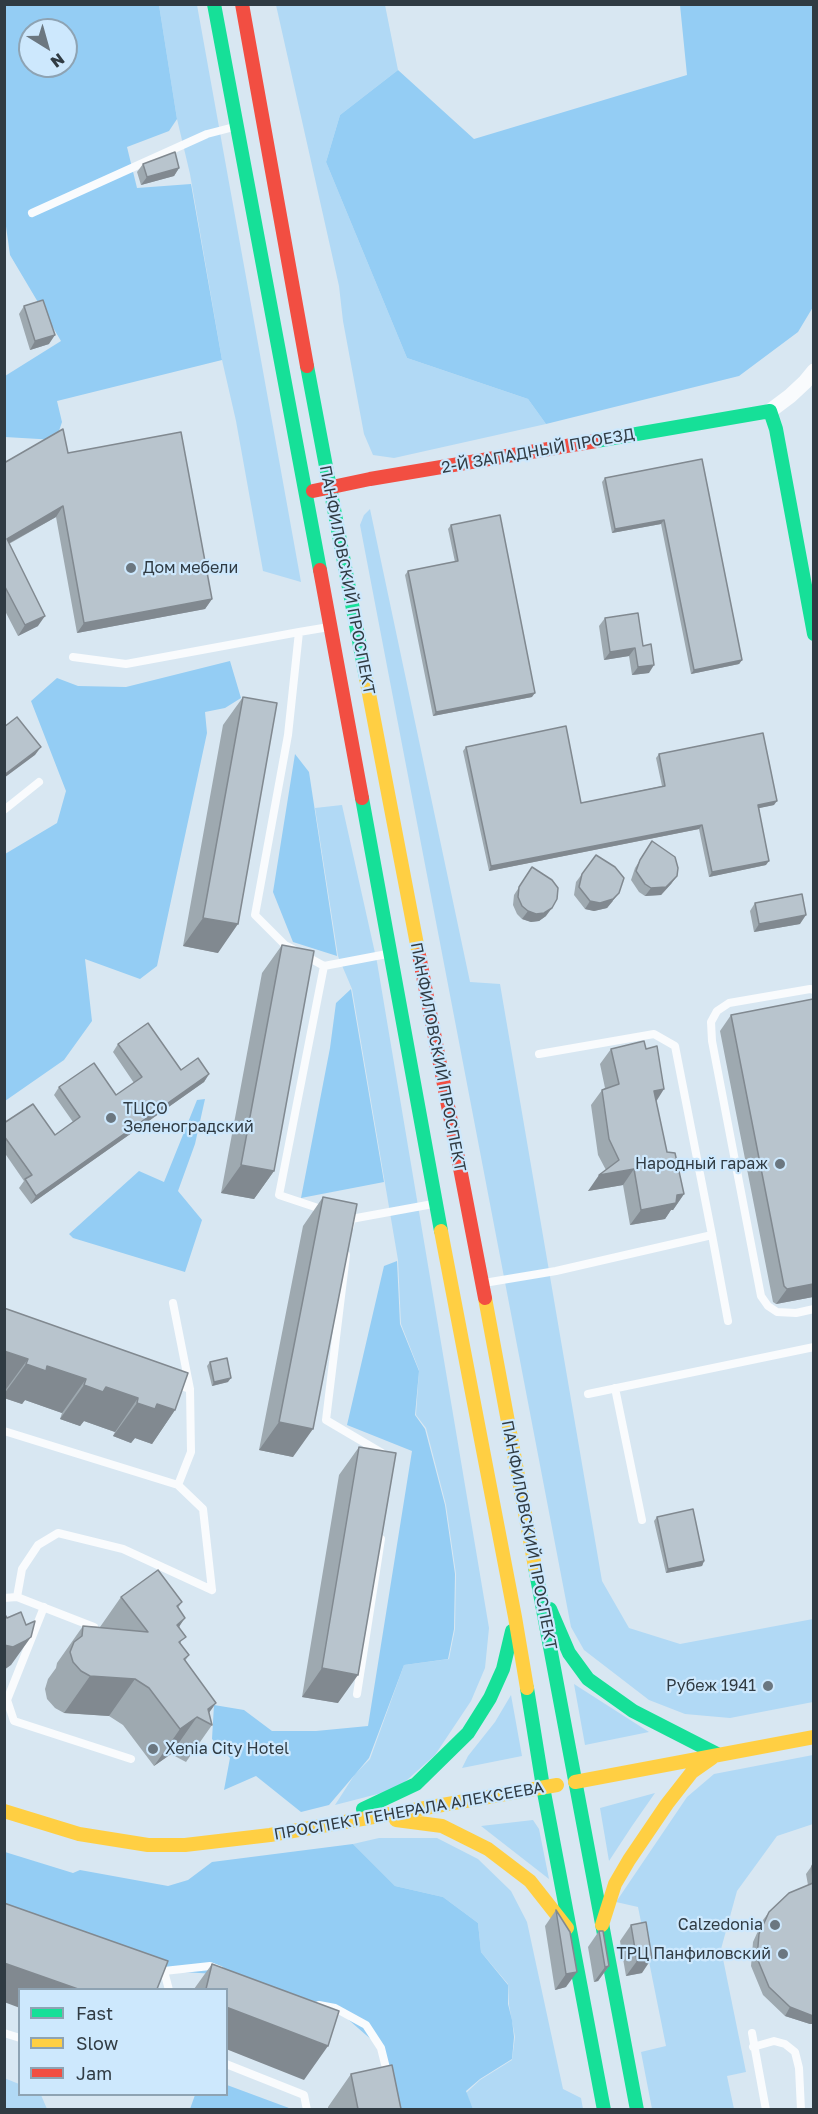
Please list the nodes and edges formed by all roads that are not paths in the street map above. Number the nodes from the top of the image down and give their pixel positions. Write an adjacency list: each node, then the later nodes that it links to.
1 (214, 4): 3 (main road, ПАНФИЛОВСКИЙ ПРОСПЕКТ)
2 (242, 4): 7 (main road, ПАНФИЛОВСКИЙ ПРОСПЕКТ)
3 (238, 126): 4 (lane); 8 (main road, ПАНФИЛОВСКИЙ ПРОСПЕКТ)
4 (32, 213)
5 (813, 371): 6 (street, 2-Й ЗАПАДНЫЙ ПРОЕЗД)
6 (770, 411): 7 (main road, 2-Й ЗАПАДНЫЙ ПРОЕЗД); 11 (main road)
7 (330, 488): 8 (main road, 2-Й ЗАПАДНЫЙ ПРОЕЗД); 26 (main road, ПАНФИЛОВСКИЙ ПРОСПЕКТ)
8 (306, 493): 9 (main road, ПАНФИЛОВСКИЙ ПРОСПЕКТ)
9 (330, 627): 10 (lane); 15 (main road, ПАНФИЛОВСКИЙ ПРОСПЕКТ)
10 (298, 632): 12 (lane); 16 (lane)
11 (813, 634)
12 (73, 657)
13 (39, 782): 14 (lane)
14 (4, 810)
15 (390, 953): 16 (lane); 19 (main road, ПАНФИЛОВСКИЙ ПРОСПЕКТ)
16 (324, 966): 20 (lane)
17 (813, 990): 28 (lane)
18 (539, 1054): 24 (lane)
19 (436, 1203): 22 (lane); 44 (main road, ПАНФИЛОВСКИЙ ПРОСПЕКТ)
20 (330, 1212)
21 (340, 1216): 22 (lane)
22 (351, 1219): 23 (lane)
23 (349, 1231)
24 (712, 1235): 26 (lane); 29 (lane)
25 (348, 1243): 36 (lane)
26 (482, 1284): 39 (main road, ПАНФИЛОВСКИЙ ПРОСПЕКТ)
27 (173, 1303): 33 (lane)
28 (813, 1309)
29 (728, 1321)
30 (813, 1347): 32 (lane)
31 (168, 1382): 33 (lane)
32 (615, 1388): 34 (lane); 38 (lane)
33 (190, 1389): 37 (lane)
34 (588, 1394)
35 (4, 1431): 37 (lane)
36 (393, 1460)
37 (178, 1485): 41 (lane)
38 (642, 1520)
39 (526, 1524): 48 (main road); 50 (main road, ПАНФИЛОВСКИЙ ПРОСПЕКТ)
40 (382, 1530): 46 (lane)
41 (17, 1597): 42 (lane); 43 (lane)
42 (4, 1598)
43 (44, 1607): 45 (lane); 49 (lane)
44 (515, 1617): 51 (main road, ПАНФИЛОВСКИЙ ПРОСПЕКТ); 53 (main road)
45 (94, 1627)
46 (357, 1695)
47 (813, 1737): 48 (main road, ПРОСПЕКТ ГЕНЕРАЛА АЛЕКСЕЕВА)
48 (717, 1755): 50 (main road, ПРОСПЕКТ ГЕНЕРАЛА АЛЕКСЕЕВА); 54 (main road)
49 (131, 1760)
50 (575, 1782): 51 (main road, ПРОСПЕКТ ГЕНЕРАЛА АЛЕКСЕЕВА); 54 (main road, ПАНФИЛОВСКИЙ ПРОСПЕКТ)
51 (543, 1788): 53 (main road, ПРОСПЕКТ ГЕНЕРАЛА АЛЕКСЕЕВА); 55 (main road, ПАНФИЛОВСКИЙ ПРОСПЕКТ)
52 (4, 1811): 53 (main road, ПРОСПЕКТ ГЕНЕРАЛА АЛЕКСЕЕВА)
53 (336, 1822): 55 (main road)
54 (602, 1925): 67 (main road, ПАНФИЛОВСКИЙ ПРОСПЕКТ)
55 (571, 1933): 66 (main road, ПАНФИЛОВСКИЙ ПРОСПЕКТ)
56 (153, 1967): 57 (lane)
57 (164, 1971): 58 (lane); 59 (lane)
58 (226, 1972)
59 (168, 1988)
60 (308, 2002): 64 (lane)
61 (752, 2033): 62 (lane)
62 (753, 2047): 68 (lane); 69 (lane)
63 (228, 2065): 65 (lane)
64 (391, 2088)
65 (307, 2109)
66 (604, 2109)
67 (637, 2109)
68 (766, 2109)
69 (801, 2109)

